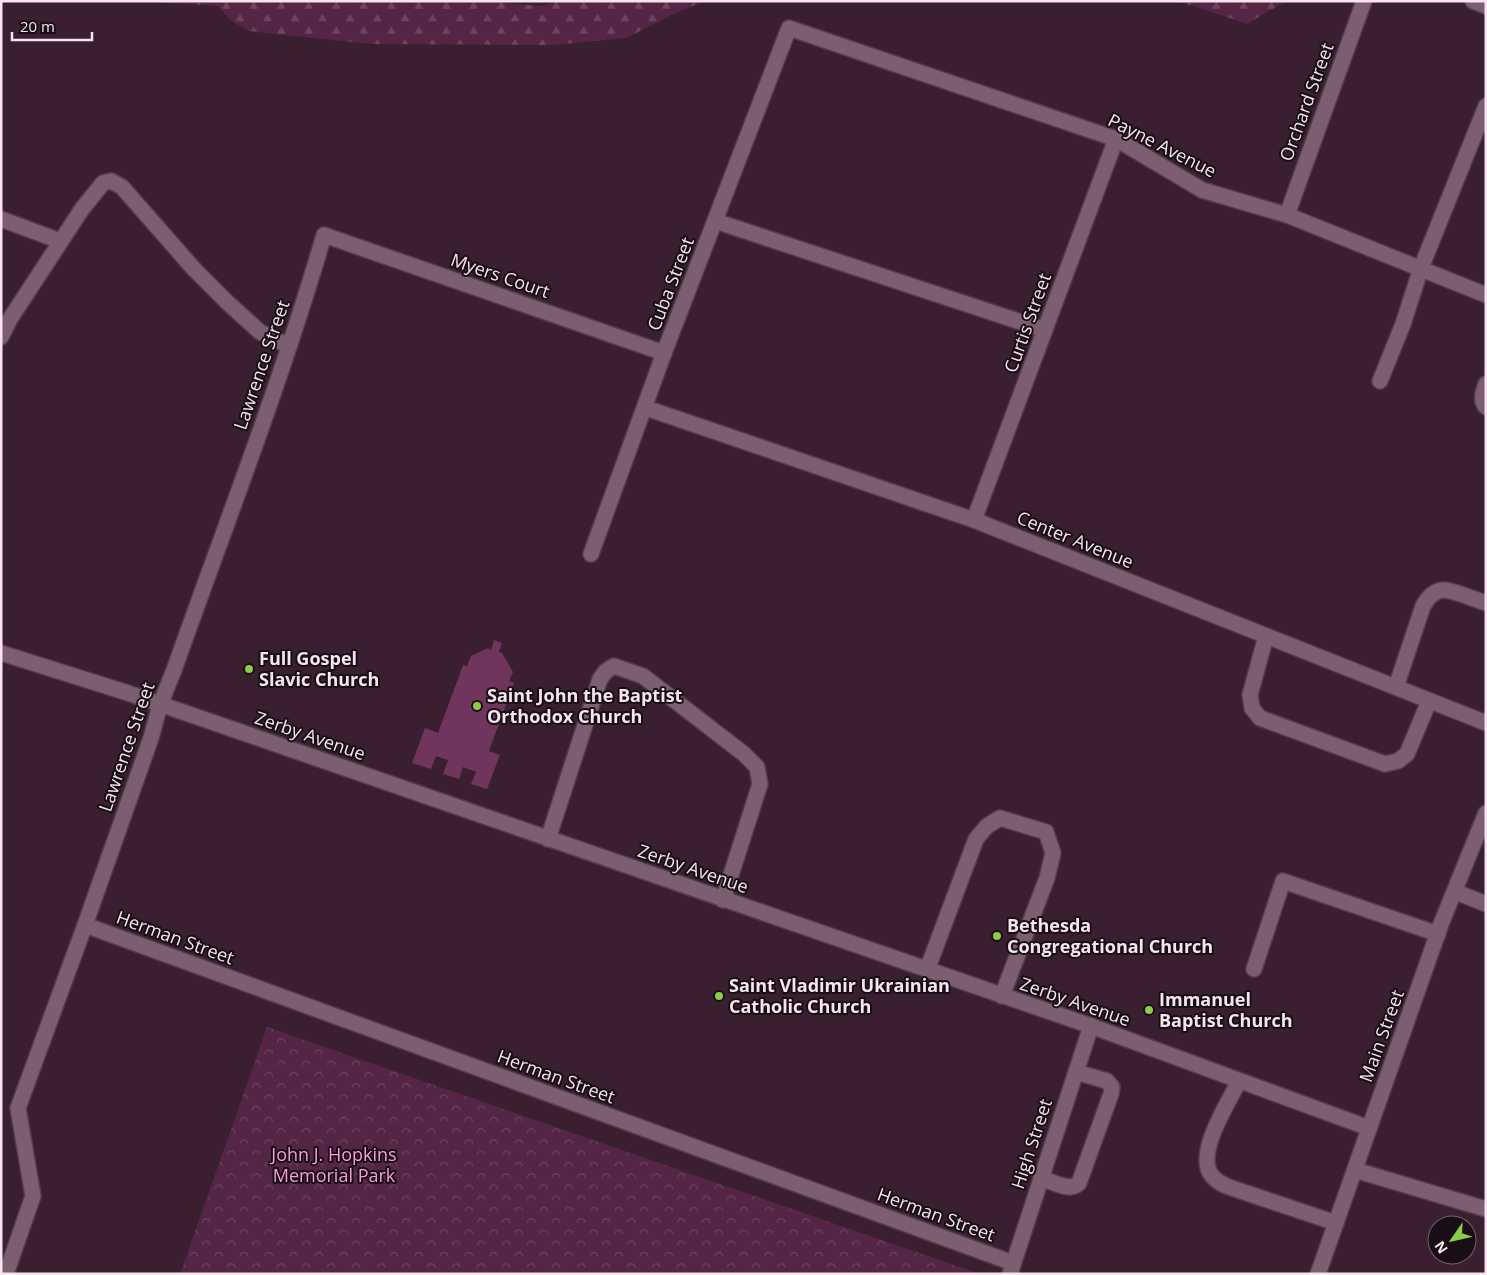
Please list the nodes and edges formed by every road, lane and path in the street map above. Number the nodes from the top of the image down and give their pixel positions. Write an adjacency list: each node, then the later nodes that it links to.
1 (1364, 1): 7 (street, Orchard Street)
2 (1473, 1): 3 (street)
3 (1486, 6)
4 (789, 28): 6 (street, Payne Avenue); 9 (street, Cuba Street)
5 (1486, 106): 12 (street)
6 (1116, 139): 7 (street, Payne Avenue); 14 (street, Curtis Street)
7 (1286, 216): 12 (street, Payne Avenue)
8 (1, 219): 11 (street)
9 (715, 221): 14 (street); 17 (street, Cuba Street)
10 (324, 235): 16 (street, Lawrence Street); 17 (street, Myers Court)
11 (60, 242): 15 (street); 16 (street)
12 (1421, 268): 13 (street, Payne Avenue); 18 (street)
13 (1486, 295)
14 (1045, 330): 22 (street, Curtis Street)
15 (1, 337)
16 (289, 346): 29 (street, Lawrence Street)
17 (664, 353): 21 (street, Cuba Street)
18 (1380, 381)
19 (1486, 384): 20 (street)
20 (1486, 407)
21 (646, 408): 22 (street, Center Avenue); 23 (street, Cuba Street)
22 (974, 520): 25 (street, Center Avenue)
23 (591, 554)
24 (1486, 603): 27 (street)
25 (1266, 636): 27 (street, Center Avenue); 28 (street)
26 (1, 653): 29 (street, Zerby Avenue)
27 (1396, 688): 28 (street, Center Avenue)
28 (1429, 701): 30 (street, Center Avenue)
29 (160, 705): 32 (street, Zerby Avenue); 36 (street, Lawrence Street)
30 (1486, 723)
31 (1486, 813): 33 (street, Main Street)
32 (548, 839): 34 (street, Zerby Avenue); 34 (street)
33 (1456, 892): 35 (street); 37 (street, Main Street)
34 (724, 900): 39 (street, Zerby Avenue)
35 (1486, 904)
36 (85, 925): 49 (street, Herman Street); 50 (street, Lawrence Street)
37 (1438, 934): 38 (street); 44 (street, Main Street)
38 (1254, 969)
39 (927, 970): 40 (street, Zerby Avenue); 40 (street)
40 (1002, 996): 41 (street, Zerby Avenue)
41 (1091, 1026): 42 (street, High Street); 43 (street, Zerby Avenue)
42 (1076, 1072): 46 (street, High Street); 46 (street)
43 (1239, 1081): 44 (street, Zerby Avenue); 48 (street)
44 (1369, 1128): 45 (street, Main Street)
45 (1355, 1170): 47 (street); 48 (street, Main Street)
46 (1041, 1178): 49 (street, High Street)
47 (1486, 1208)
48 (1336, 1223): 51 (street, Main Street)
49 (1012, 1268)
50 (6, 1274)
51 (1318, 1274)

